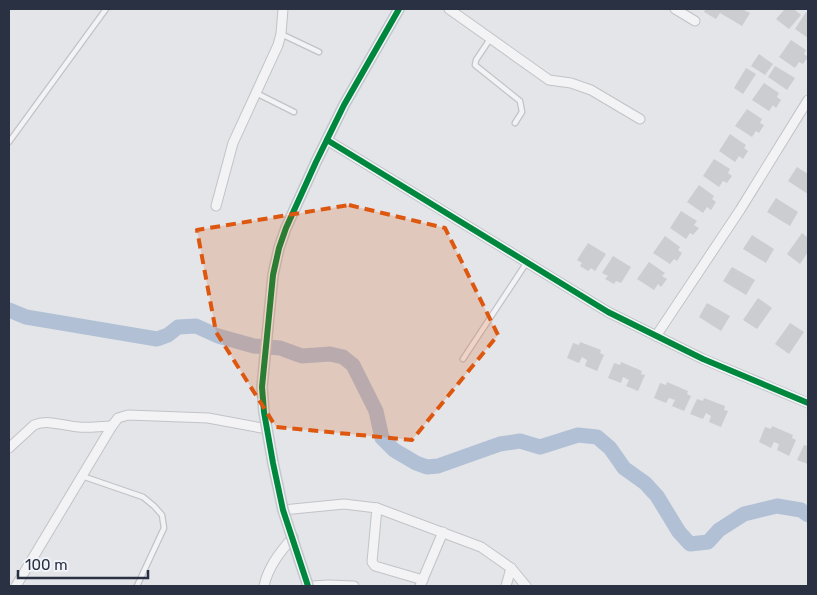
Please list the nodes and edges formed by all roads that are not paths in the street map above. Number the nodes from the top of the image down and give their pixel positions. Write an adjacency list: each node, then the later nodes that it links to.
1 (106, 9): 16 (lane)
2 (283, 9): 7 (street)
3 (400, 9): 15 (street)
4 (449, 9): 8 (street)
5 (675, 9): 6 (street)
6 (695, 21)
7 (282, 34): 9 (lane); 10 (street)
8 (491, 38): 13 (street); 14 (lane)
9 (319, 52)
10 (256, 93): 12 (lane); 17 (street)
11 (808, 100): 19 (street)
12 (294, 112)
13 (640, 119)
14 (515, 124)
15 (328, 140): 18 (street); 23 (street)
16 (9, 142)
17 (216, 206)
18 (527, 262): 19 (street); 20 (lane)
19 (656, 336): 21 (street)
20 (463, 359)
21 (808, 403)
22 (112, 426): 23 (street); 24 (street); 25 (street)
23 (267, 429): 27 (street)
24 (9, 448)
25 (82, 476): 32 (street); 33 (lane)
26 (378, 508): 27 (street); 28 (street); 31 (street)
27 (284, 510): 29 (street)
28 (443, 532): 30 (street); 31 (street)
29 (293, 537): 34 (street); 35 (street)
30 (511, 568): 37 (street); 38 (street)
31 (421, 583)
32 (16, 586)
33 (137, 586)
34 (264, 586)
35 (310, 586): 36 (street)
36 (354, 586)
37 (506, 586)
38 (526, 586)

